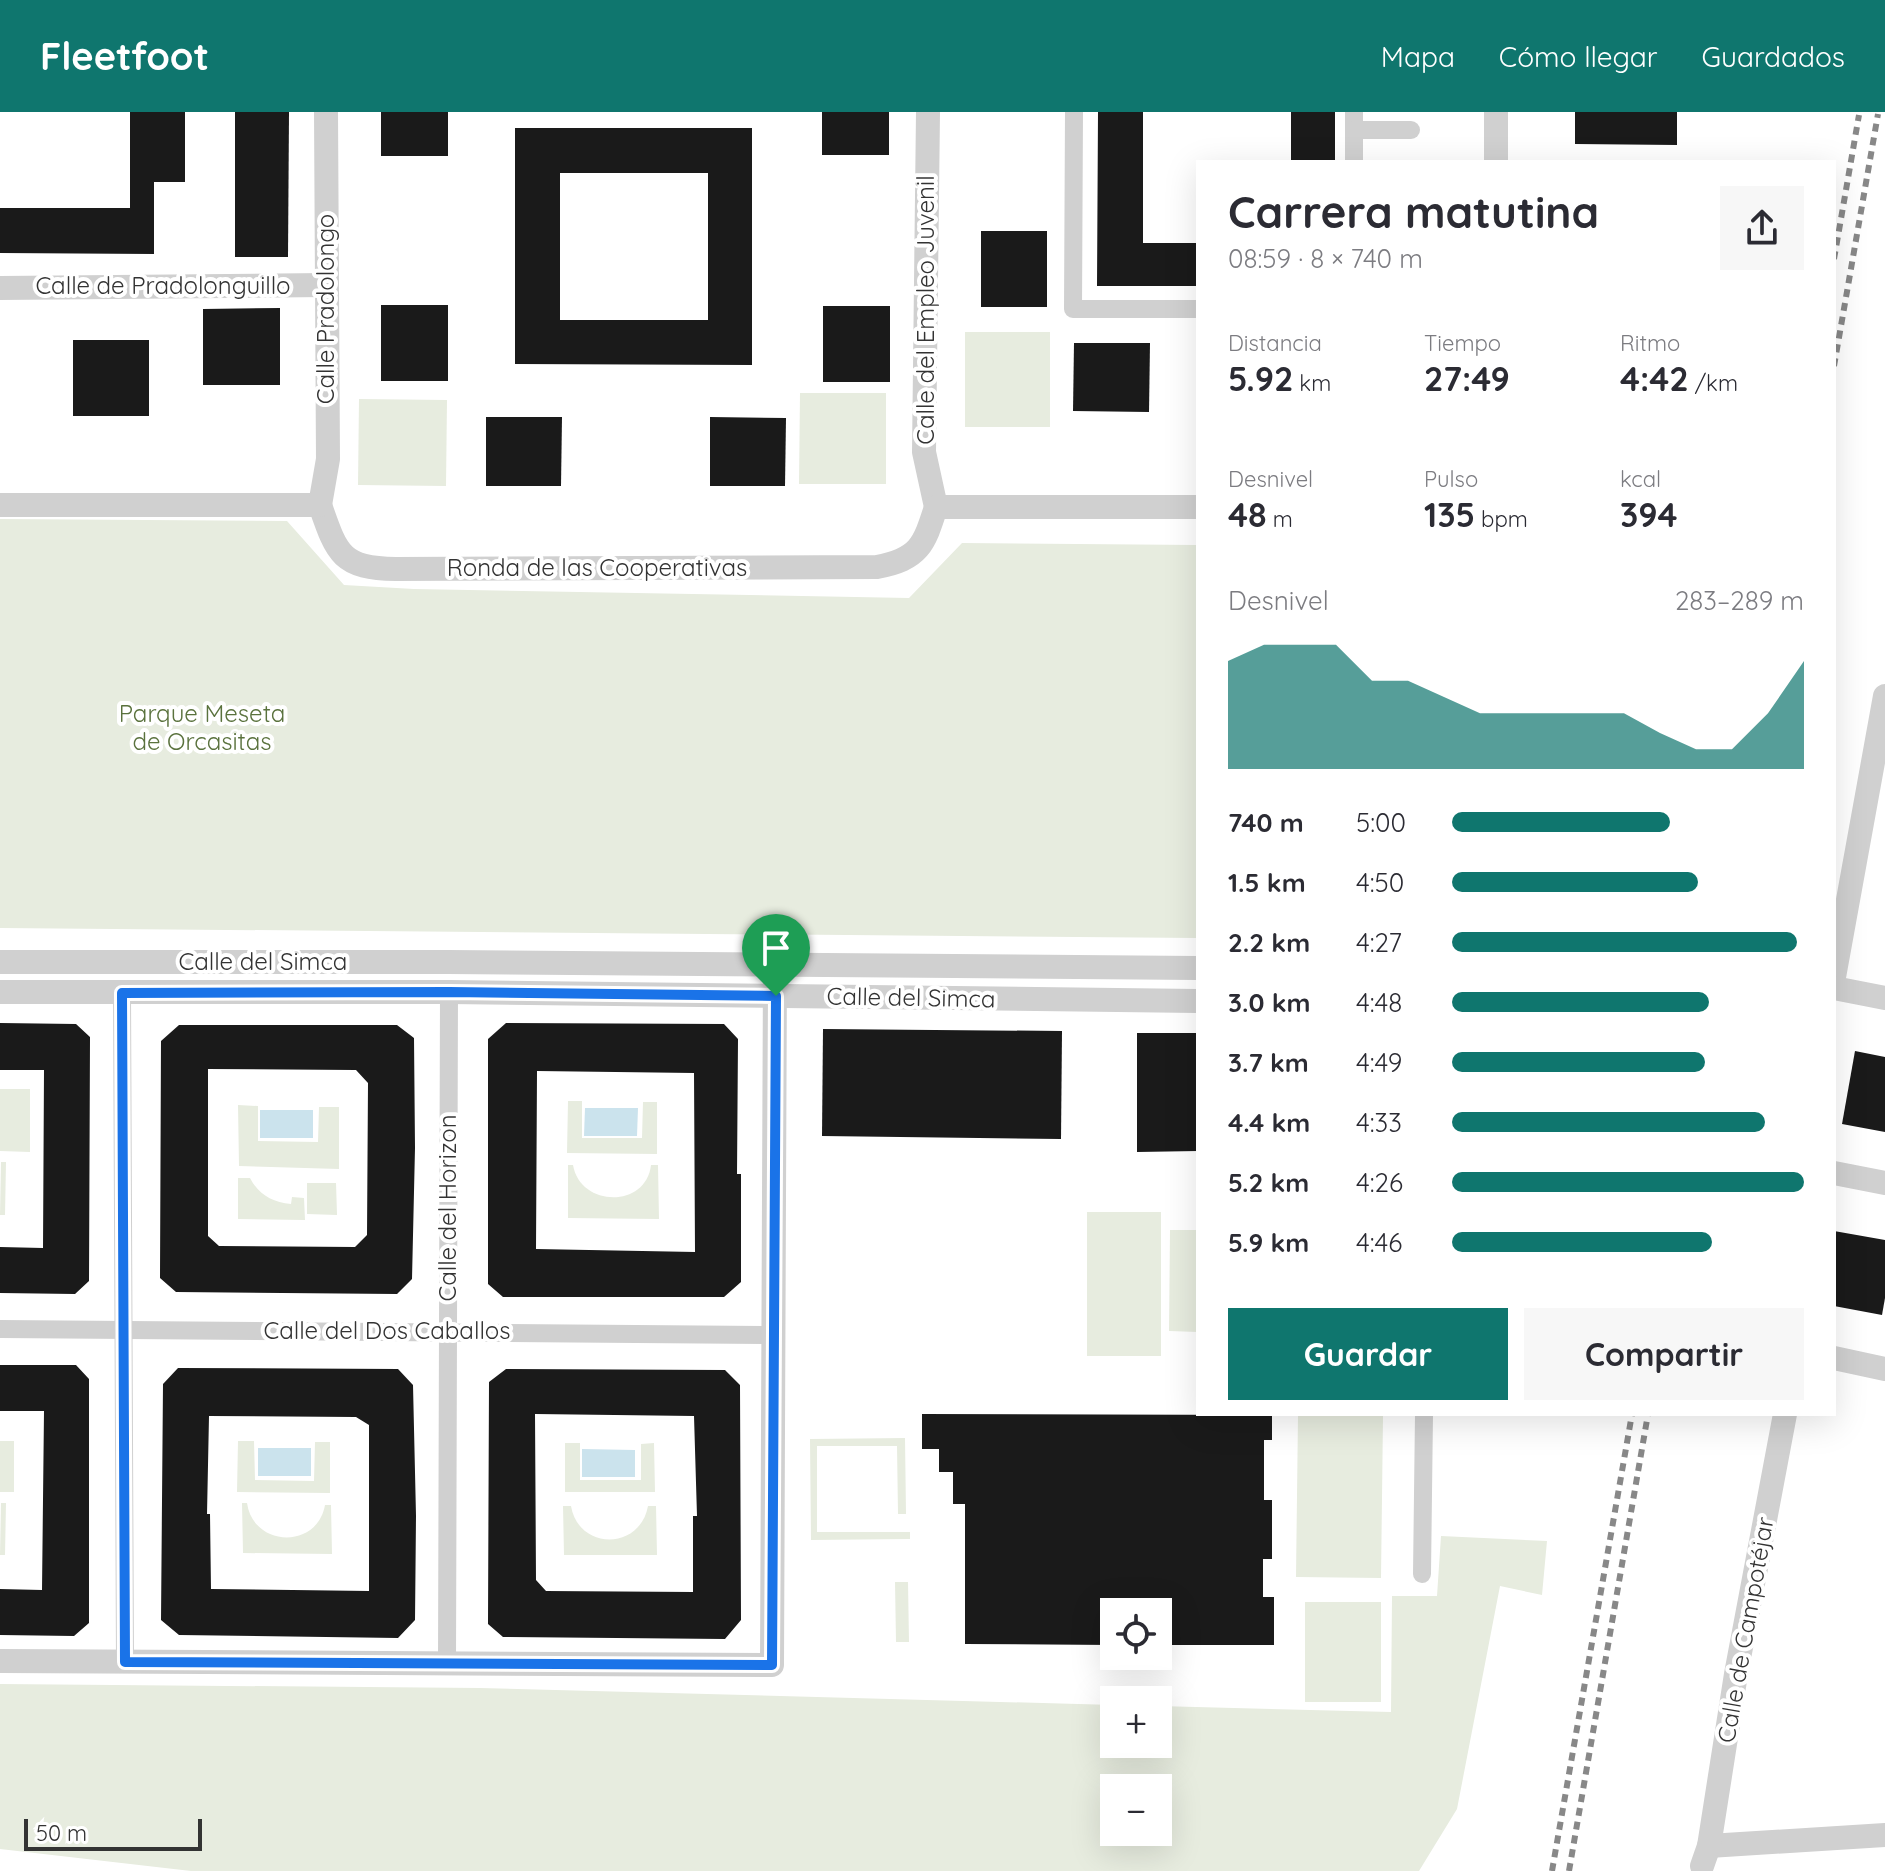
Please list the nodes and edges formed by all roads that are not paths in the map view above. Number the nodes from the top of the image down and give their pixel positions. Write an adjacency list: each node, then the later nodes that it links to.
1 (326, 112): 9 (street, Calle Pradolongo)
2 (928, 112): 14 (street, Calle del Empleo Juvenil)
3 (1074, 112): 11 (street)
4 (1496, 112): 8 (street)
5 (1354, 121): 6 (street); 7 (street)
6 (1411, 130)
7 (1354, 160)
8 (1496, 160)
9 (325, 285): 10 (street, Calle de Pradolonguillo); 13 (street, Calle Pradolongo)
10 (0, 288)
11 (1196, 309)
12 (0, 505): 13 (street)
13 (320, 505): 14 (street, Ronda de las Cooperativas)
14 (936, 507): 15 (street)
15 (1196, 507)
16 (1885, 696): 17 (street)
17 (1874, 819): 21 (street)
18 (0, 962): 19 (street, Calle del Simca)
19 (775, 965): 20 (street, Calle del Simca); 26 (street)
20 (1196, 968)
21 (1836, 969)
22 (1836, 988): 27 (street)
23 (0, 992): 25 (street, Calle del Simca)
24 (449, 992): 25 (street, Calle del Simca); 26 (street, Calle del Simca); 33 (street, Calle del Horizon)
25 (122, 993): 32 (street)
26 (776, 996): 28 (street, Calle del Simca); 34 (street)
27 (1885, 998)
28 (1196, 1001)
29 (1836, 1173): 30 (street)
30 (1885, 1183)
31 (0, 1329): 32 (street, Calle del Dos Caballos)
32 (123, 1330): 33 (street, Calle del Dos Caballos); 41 (street)
33 (447, 1331): 34 (street, Calle del Dos Caballos); 42 (street, Calle del Horizon)
34 (773, 1335): 42 (street)
35 (1836, 1358): 36 (street)
36 (1885, 1369)
37 (1424, 1416): 39 (street)
38 (1785, 1416): 43 (street, Calle de Campotéjar)
39 (1422, 1574)
40 (0, 1661): 41 (street)
41 (125, 1662): 42 (street)
42 (447, 1664)
43 (1885, 1835)

